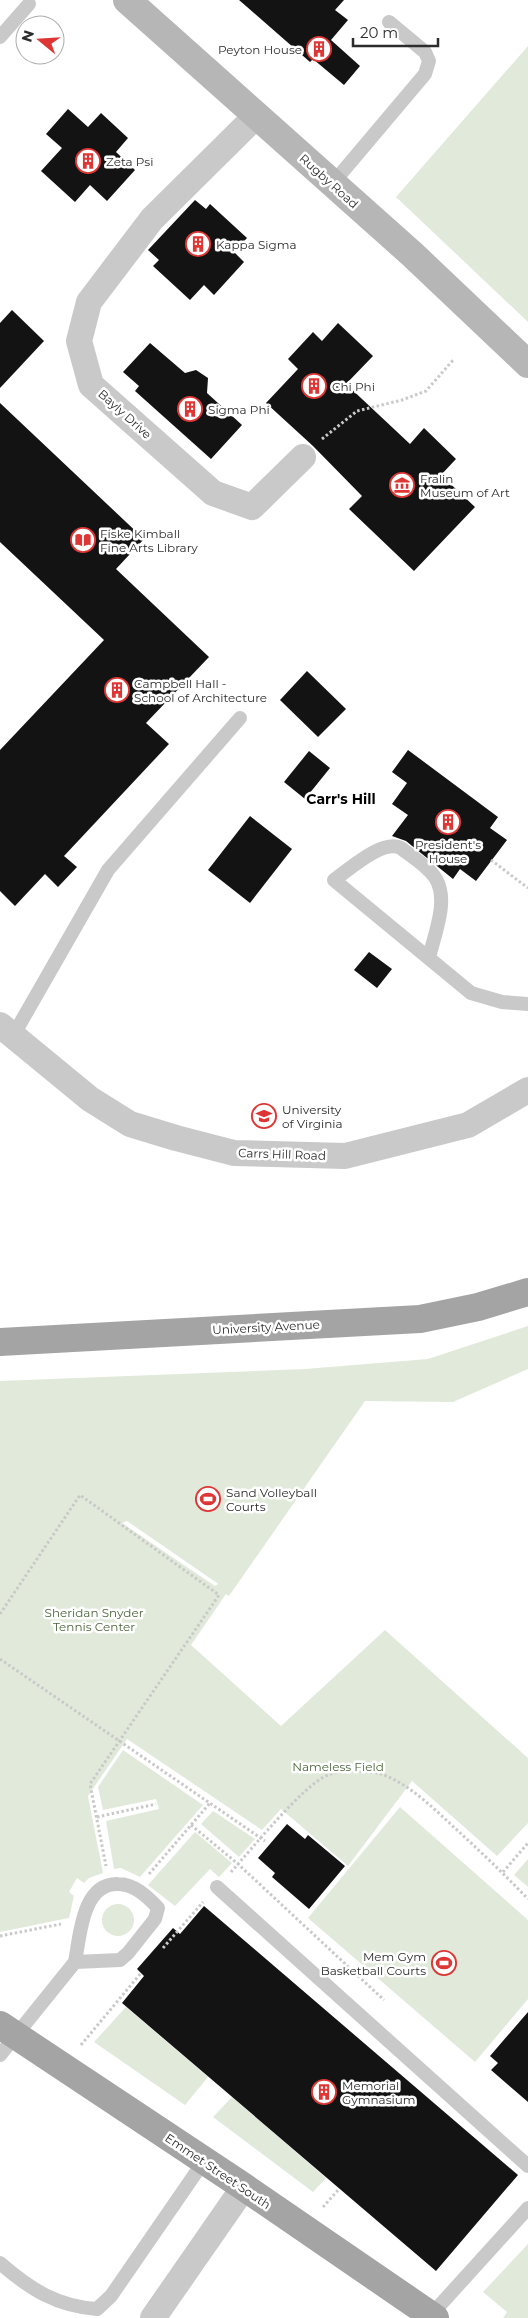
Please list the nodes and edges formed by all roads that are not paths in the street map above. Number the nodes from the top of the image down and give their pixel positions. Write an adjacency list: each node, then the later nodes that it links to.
1 (127, 0): 5 (main road, Rugby Road)
2 (29, 4): 4 (lane)
3 (389, 22): 6 (lane)
4 (0, 37)
5 (256, 116): 6 (main road, Rugby Road); 8 (street, Bayly Drive)
6 (332, 184): 7 (main road, Rugby Road)
7 (528, 364)
8 (303, 457)
9 (240, 718): 12 (lane)
10 (429, 958): 10 (lane); 11 (lane)
11 (528, 1004)
12 (6, 1031): 13 (street, Carrs Hill Road)
13 (528, 1090)
14 (528, 1292): 15 (main road, University Avenue)
15 (0, 1342)
16 (217, 1887): 20 (lane)
17 (75, 1962): 17 (lane); 18 (lane)
18 (5, 2038): 19 (main road, Emmet Street South)
19 (204, 2161): 21 (main road, Emmet Street South); 23 (lane)
20 (528, 2166)
21 (244, 2187): 24 (main road, Emmet Street South); 25 (street)
22 (528, 2208): 24 (lane)
23 (0, 2263)
24 (433, 2317)
25 (154, 2318)

